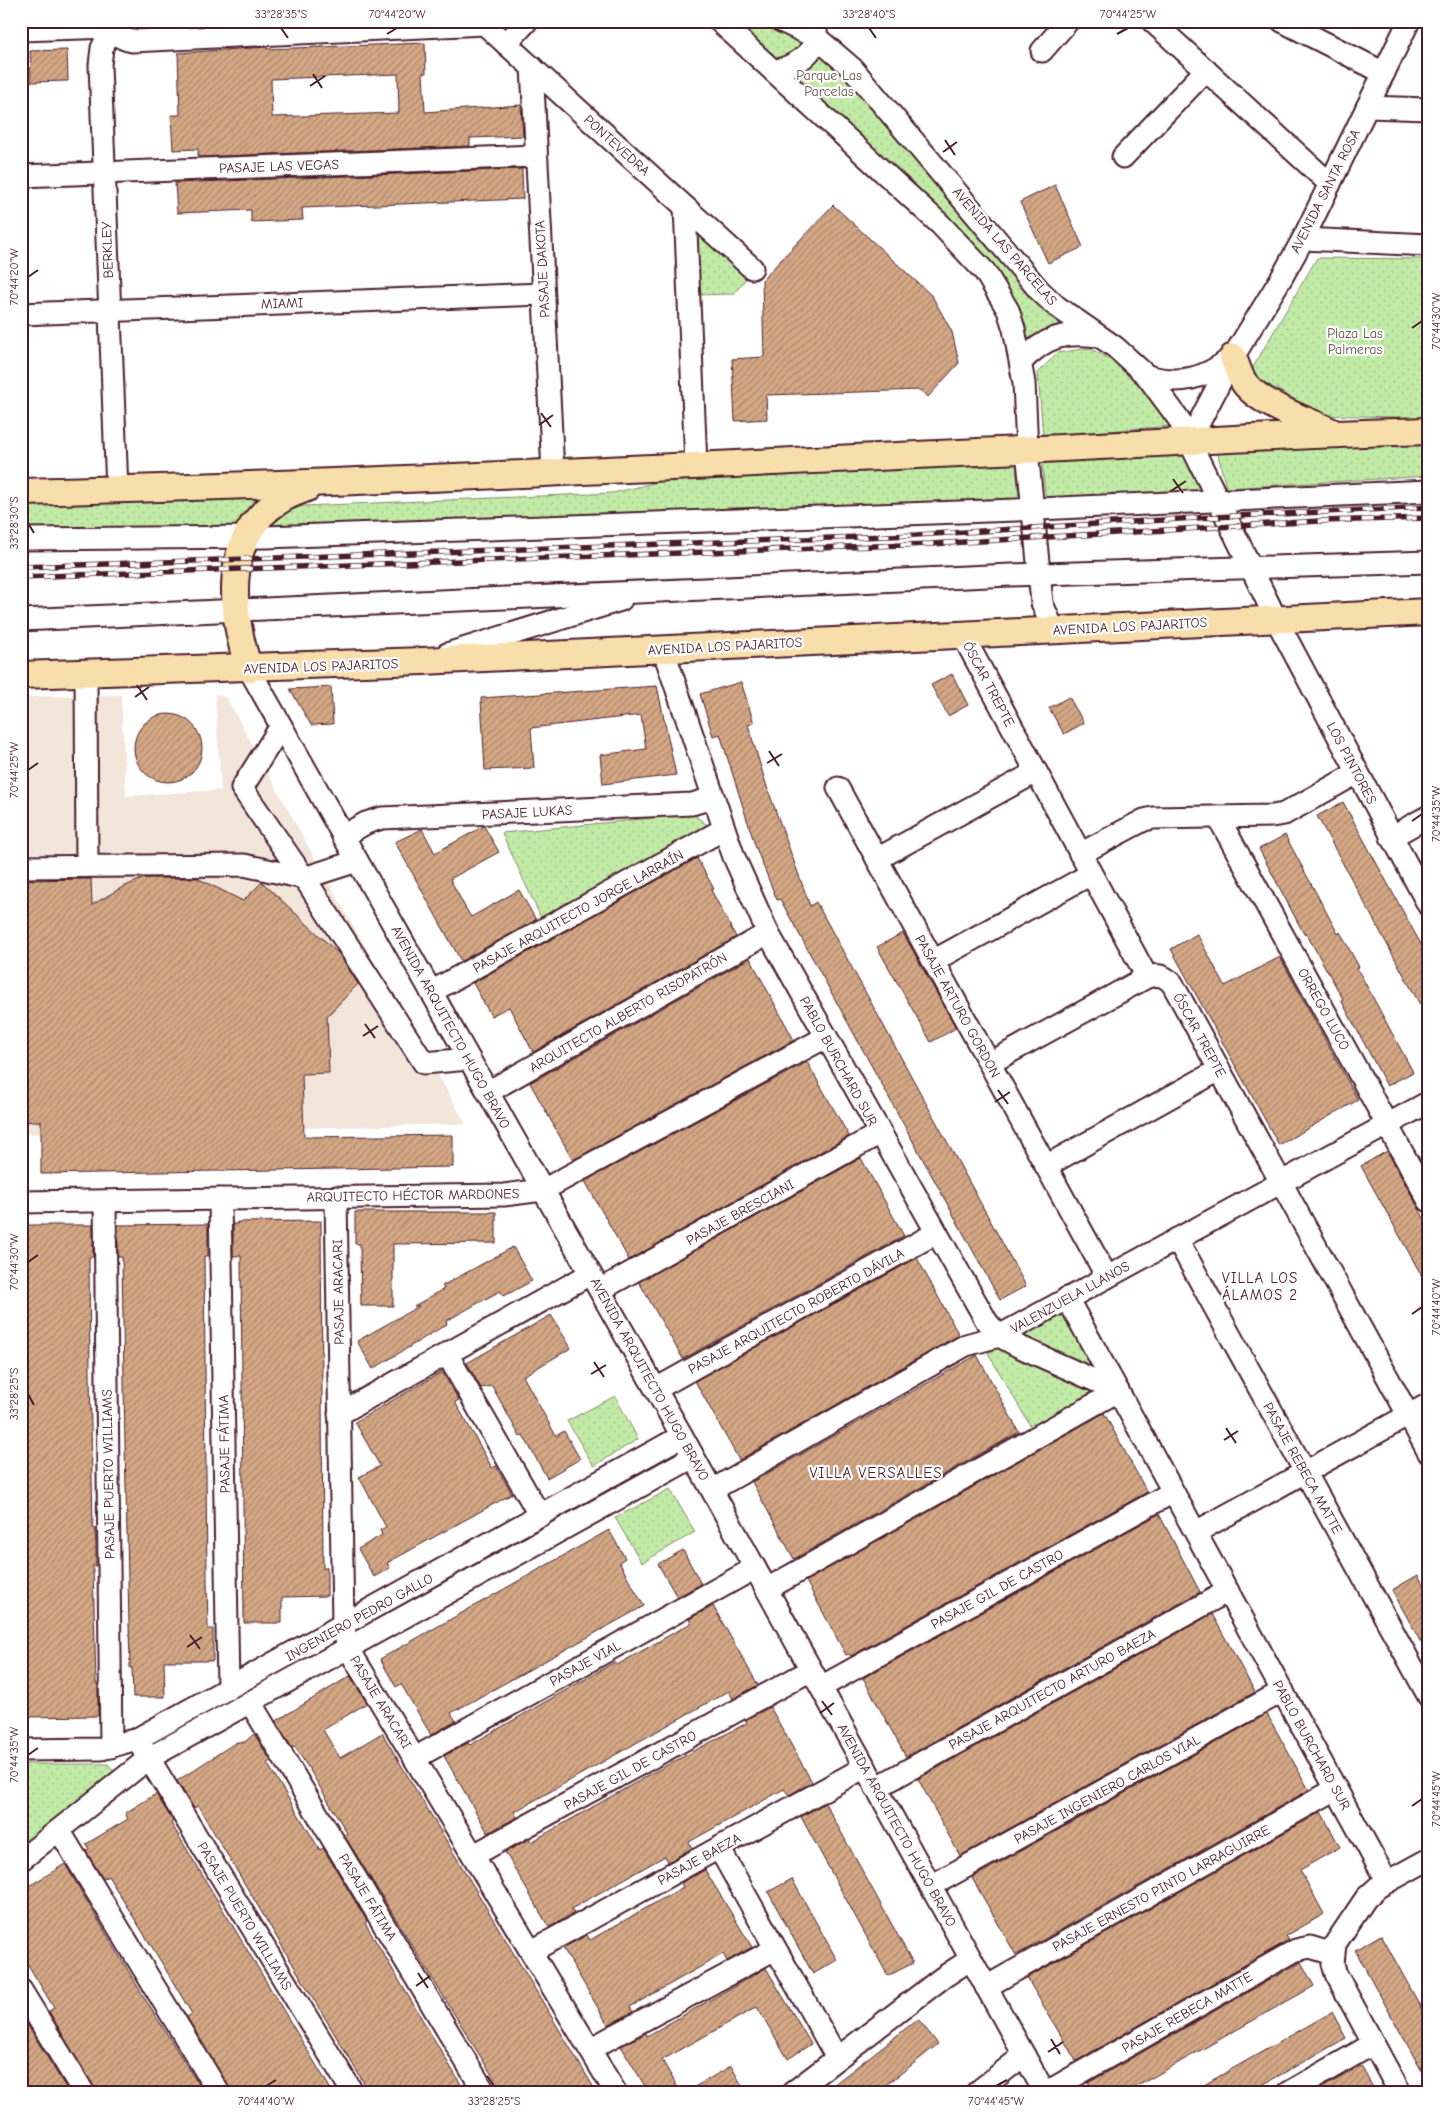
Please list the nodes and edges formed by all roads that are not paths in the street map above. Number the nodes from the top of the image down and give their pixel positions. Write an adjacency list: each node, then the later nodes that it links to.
1 (527, 21): 13 (street)
2 (719, 21): 17 (street)
3 (781, 21): 12 (street, AVENIDA LAS PARCELAS)
4 (1068, 21): 14 (street)
5 (1152, 21): 16 (street)
6 (1282, 21): 18 (street)
7 (1409, 21): 18 (street, AVENIDA SANTA ROSA)
8 (116, 23): 10 (street); 11 (street); 23 (street, BERKLEY)
9 (483, 23): 10 (street); 13 (street, PONTEVEDRA)
10 (306, 27)
11 (21, 30)
12 (815, 30): 17 (street); 33 (street, AVENIDA LAS PARCELAS)
13 (506, 44): 15 (street, PONTEVEDRA)
14 (1042, 51)
15 (532, 67): 21 (street, PASAJE DAKOTA); 26 (street, PONTEVEDRA)
16 (1206, 70): 22 (street); 25 (street)
17 (774, 71): 35 (street)
18 (1384, 73): 19 (street, AVENIDA SANTA ROSA)
19 (1367, 107): 20 (street); 25 (street, AVENIDA SANTA ROSA)
20 (1429, 109)
21 (536, 156): 23 (street, PASAJE LAS VEGAS); 30 (street, PASAJE DAKOTA)
22 (1123, 157)
23 (104, 172): 24 (street, PASAJE LAS VEGAS); 31 (street, BERKLEY)
24 (21, 176)
25 (1330, 184): 27 (street, AVENIDA SANTA ROSA)
26 (685, 207): 29 (street, PONTEVEDRA); 41 (street)
27 (1302, 239): 28 (street); 34 (street, AVENIDA SANTA ROSA)
28 (1429, 245)
29 (752, 268)
30 (543, 294): 31 (street, MIAMI); 42 (street, PASAJE DAKOTA)
31 (109, 310): 32 (street, MIAMI); 44 (street, BERKLEY)
32 (21, 314)
33 (1098, 336): 35 (street); 36 (street, AVENIDA LAS PARCELAS)
34 (1233, 357): 36 (street, AVENIDA SANTA ROSA); 38 (main road); 39 (street, AVENIDA SANTA ROSA)
35 (1022, 362): 40 (street)
36 (1147, 376): 39 (street, AVENIDA LAS PARCELAS)
37 (1429, 431): 38 (main road)
38 (1335, 433): 39 (main road)
39 (1190, 440): 40 (main road); 47 (street, AVENIDA LAS PARCELAS)
40 (1027, 450): 41 (main road); 48 (street)
41 (696, 464): 42 (main road)
42 (552, 472): 43 (main road)
43 (319, 483): 44 (main road); 49 (main road)
44 (117, 490): 46 (main road)
45 (1429, 491): 47 (street)
46 (21, 492)
47 (1218, 500): 48 (street); 52 (street, AVENIDA LAS PARCELAS)
48 (1032, 509): 49 (street); 53 (street)
49 (244, 538): 50 (street); 55 (main road)
50 (21, 539)
51 (1429, 562): 52 (street)
52 (1250, 566): 53 (street); 57 (street, AVENIDA LAS PARCELAS)
53 (1038, 574): 54 (street); 59 (street)
54 (652, 590): 55 (street); 62 (street)
55 (236, 612): 58 (street); 63 (main road)
56 (1429, 612): 57 (main road, AVENIDA LOS PAJARITOS)
57 (1276, 619): 59 (main road, AVENIDA LOS PAJARITOS); 68 (street, LOS PINTORES)
58 (21, 620)
59 (1053, 629): 60 (main road, AVENIDA LOS PAJARITOS)
60 (962, 634): 61 (main road, AVENIDA LOS PAJARITOS); 67 (street, ÓSCAR TREPTE)
61 (664, 648): 62 (main road, AVENIDA LOS PAJARITOS); 70 (street, PABLO BURCHARD SUR)
62 (423, 661): 63 (main road, AVENIDA LOS PAJARITOS)
63 (249, 669): 64 (main road, AVENIDA LOS PAJARITOS); 66 (street, AVENIDA ARQUITECTO HUGO BRAVO)
64 (86, 673): 65 (main road, AVENIDA LOS PAJARITOS); 79 (street)
65 (21, 675)
66 (281, 726): 74 (street, AVENIDA ARQUITECTO HUGO BRAVO); 82 (street)
67 (1036, 772): 76 (street, ÓSCAR TREPTE); 77 (street)
68 (1356, 773): 72 (street); 75 (street, LOS PINTORES)
69 (838, 788): 77 (street, PASAJE ARTURO GORDON)
70 (713, 798): 73 (street, PABLO BURCHARD SUR); 74 (street, PASAJE LUKAS)
71 (1429, 816): 75 (street)
72 (1218, 817): 76 (street); 94 (street, ORREGO LUCO)
73 (724, 829): 84 (street, PABLO BURCHARD SUR); 87 (street, PASAJE ARQUITECTO JORGE LARRAÍN)
74 (343, 836): 78 (street, AVENIDA ARQUITECTO HUGO BRAVO)
75 (1391, 837): 83 (street, LOS PINTORES)
76 (1080, 854): 81 (street, ÓSCAR TREPTE)
77 (877, 859): 85 (street, PASAJE ARTURO GORDON)
78 (357, 861): 82 (street); 87 (street, AVENIDA ARQUITECTO HUGO BRAVO)
79 (87, 866): 80 (street); 82 (street)
80 (21, 867)
81 (1090, 874): 85 (street); 86 (street, ÓSCAR TREPTE)
82 (304, 878): 89 (street)
83 (1429, 906)
84 (768, 933): 88 (street, PABLO BURCHARD SUR); 92 (street, ARQUITECTO ALBERTO RISOPATRÓN)
85 (933, 961): 90 (street, PASAJE ARTURO GORDON)
86 (1147, 977): 90 (street); 91 (street, ÓSCAR TREPTE)
87 (431, 992): 89 (street, AVENIDA ARQUITECTO HUGO BRAVO)
88 (826, 1037): 95 (street, PABLO BURCHARD SUR); 98 (street, ARQUITECTO HÉCTOR MARDONES)
89 (469, 1059): 92 (street, AVENIDA ARQUITECTO HUGO BRAVO)
90 (990, 1063): 96 (street, PASAJE ARTURO GORDON)
91 (1219, 1070): 96 (street); 97 (street, ÓSCAR TREPTE)
92 (488, 1092): 98 (street, AVENIDA ARQUITECTO HUGO BRAVO)
93 (1429, 1102): 94 (street, VALENZUELA LLANOS)
94 (1388, 1125): 97 (street, VALENZUELA LLANOS); 102 (street, ORREGO LUCO)
95 (880, 1133): 104 (street, PABLO BURCHARD SUR); 107 (street, PASAJE BRESCIANI)
96 (1046, 1166): 106 (street, PASAJE ARTURO GORDON)
97 (1281, 1182): 105 (street, VALENZUELA LLANOS); 115 (street, ÓSCAR TREPTE)
98 (543, 1190): 99 (street, ARQUITECTO HÉCTOR MARDONES); 107 (street, AVENIDA ARQUITECTO HUGO BRAVO)
99 (336, 1197): 100 (street, ARQUITECTO HÉCTOR MARDONES); 114 (street, PASAJE ARACARI)
100 (220, 1199): 101 (street, ARQUITECTO HÉCTOR MARDONES); 130 (street, PASAJE FÁTIMA)
101 (105, 1201): 103 (street, ARQUITECTO HÉCTOR MARDONES); 135 (street, PASAJE PUERTO WILLIAMS)
102 (1429, 1201)
103 (21, 1202)
104 (936, 1233): 109 (street, PABLO BURCHARD SUR); 111 (street, PASAJE ARQUITECTO ROBERTO DÁVILA)
105 (1177, 1239): 106 (street, VALENZUELA LLANOS); 119 (street, PASAJE REBECA MATTE)
106 (1107, 1277): 108 (street, VALENZUELA LLANOS)
107 (595, 1282): 110 (street, PASAJE BRESCIANI); 111 (street, AVENIDA ARQUITECTO HUGO BRAVO)
108 (1067, 1298): 109 (street, VALENZUELA LLANOS); 112 (street, PABLO BURCHARD SUR)
109 (999, 1336): 112 (street, PABLO BURCHARD SUR); 120 (street, VALENZUELA LLANOS)
110 (447, 1354): 114 (street, PASAJE BRESCIANI); 122 (street)
111 (656, 1389): 116 (street, AVENIDA ARQUITECTO HUGO BRAVO)
112 (1118, 1391): 121 (street, PABLO BURCHARD SUR); 125 (street)
113 (1429, 1404): 115 (street)
114 (339, 1414): 127 (street, PASAJE ARACARI)
115 (1408, 1416): 117 (street, ÓSCAR TREPTE); 119 (street)
116 (682, 1436): 118 (street, AVENIDA ARQUITECTO HUGO BRAVO); 122 (street, INGENIERO PEDRO GALLO)
117 (1429, 1453)
118 (693, 1457): 120 (street, AVENIDA ARQUITECTO HUGO BRAVO); 128 (street, INGENIERO PEDRO GALLO)
119 (1305, 1472): 123 (street); 132 (street, PASAJE REBECA MATTE)
120 (712, 1490): 124 (street, AVENIDA ARQUITECTO HUGO BRAVO)
121 (1173, 1492): 123 (street, PABLO BURCHARD SUR); 129 (street, PASAJE GIL DE CASTRO)
122 (540, 1516): 127 (street, INGENIERO PEDRO GALLO)
123 (1196, 1532): 126 (street, PABLO BURCHARD SUR)
124 (755, 1568): 125 (street, AVENIDA ARQUITECTO HUGO BRAVO); 138 (street, PASAJE VIAL)
125 (767, 1589): 129 (street, AVENIDA ARQUITECTO HUGO BRAVO)
126 (1228, 1591): 131 (street, PABLO BURCHARD SUR); 140 (street, PASAJE ARQUITECTO ARTURO BAEZA)
127 (343, 1625): 128 (street, PASAJE ARACARI); 130 (street, INGENIERO PEDRO GALLO)
128 (348, 1648): 133 (street, INGENIERO PEDRO GALLO); 138 (street, PASAJE ARACARI)
129 (816, 1679): 139 (street, AVENIDA ARQUITECTO HUGO BRAVO); 144 (street, PASAJE GIL DE CASTRO)
130 (228, 1689): 134 (street, INGENIERO PEDRO GALLO)
131 (1283, 1691): 141 (street, PABLO BURCHARD SUR); 148 (street, PASAJE INGENIERO CARLOS VIAL)
132 (1429, 1697)
133 (250, 1702): 137 (street, INGENIERO PEDRO GALLO); 162 (street, PASAJE FÁTIMA)
134 (138, 1739): 135 (street, INGENIERO PEDRO GALLO); 137 (street, PASAJE PUERTO WILLIAMS)
135 (111, 1748): 136 (street, INGENIERO PEDRO GALLO)
136 (21, 1750)
137 (149, 1758): 142 (street, INGENIERO PEDRO GALLO); 161 (street, PASAJE PUERTO WILLIAMS)
138 (415, 1758): 144 (street, PASAJE ARACARI)
139 (865, 1767): 140 (street, AVENIDA ARQUITECTO HUGO BRAVO); 143 (street, PASAJE BAEZA)
140 (876, 1788): 148 (street, AVENIDA ARQUITECTO HUGO BRAVO)
141 (1336, 1789): 147 (street, PABLO BURCHARD SUR); 153 (street, PASAJE ERNESTO PINTO LARRAGUIRRE)
142 (60, 1830): 145 (street, INGENIERO PEDRO GALLO); 160 (street)
143 (719, 1848): 149 (street); 150 (street, PASAJE BAEZA)
144 (474, 1855): 150 (street, PASAJE ARACARI)
145 (21, 1860)
146 (1428, 1861): 147 (street)
147 (1387, 1882): 151 (street)
148 (931, 1886): 152 (street, AVENIDA ARQUITECTO HUGO BRAVO)
149 (775, 1949): 156 (street); 158 (street)
150 (532, 1951): 156 (street, PASAJE ARACARI)
151 (1333, 1954): 155 (street); 166 (street, PASAJE REBECA MATTE)
152 (971, 1959): 153 (street, AVENIDA ARQUITECTO HUGO BRAVO); 158 (street)
153 (986, 1987): 157 (street, AVENIDA ARQUITECTO HUGO BRAVO)
154 (21, 1990): 159 (street)
155 (1373, 2044): 167 (street); 168 (street)
156 (590, 2049): 163 (street, PASAJE ARACARI)
157 (1024, 2055): 165 (street); 166 (street, AVENIDA ARQUITECTO HUGO BRAVO)
158 (837, 2058): 164 (street)
159 (84, 2093)
160 (219, 2093)
161 (353, 2093)
162 (485, 2093)
163 (616, 2093)
164 (792, 2093)
165 (976, 2093)
166 (1045, 2093)
167 (1288, 2093)
168 (1400, 2093)

